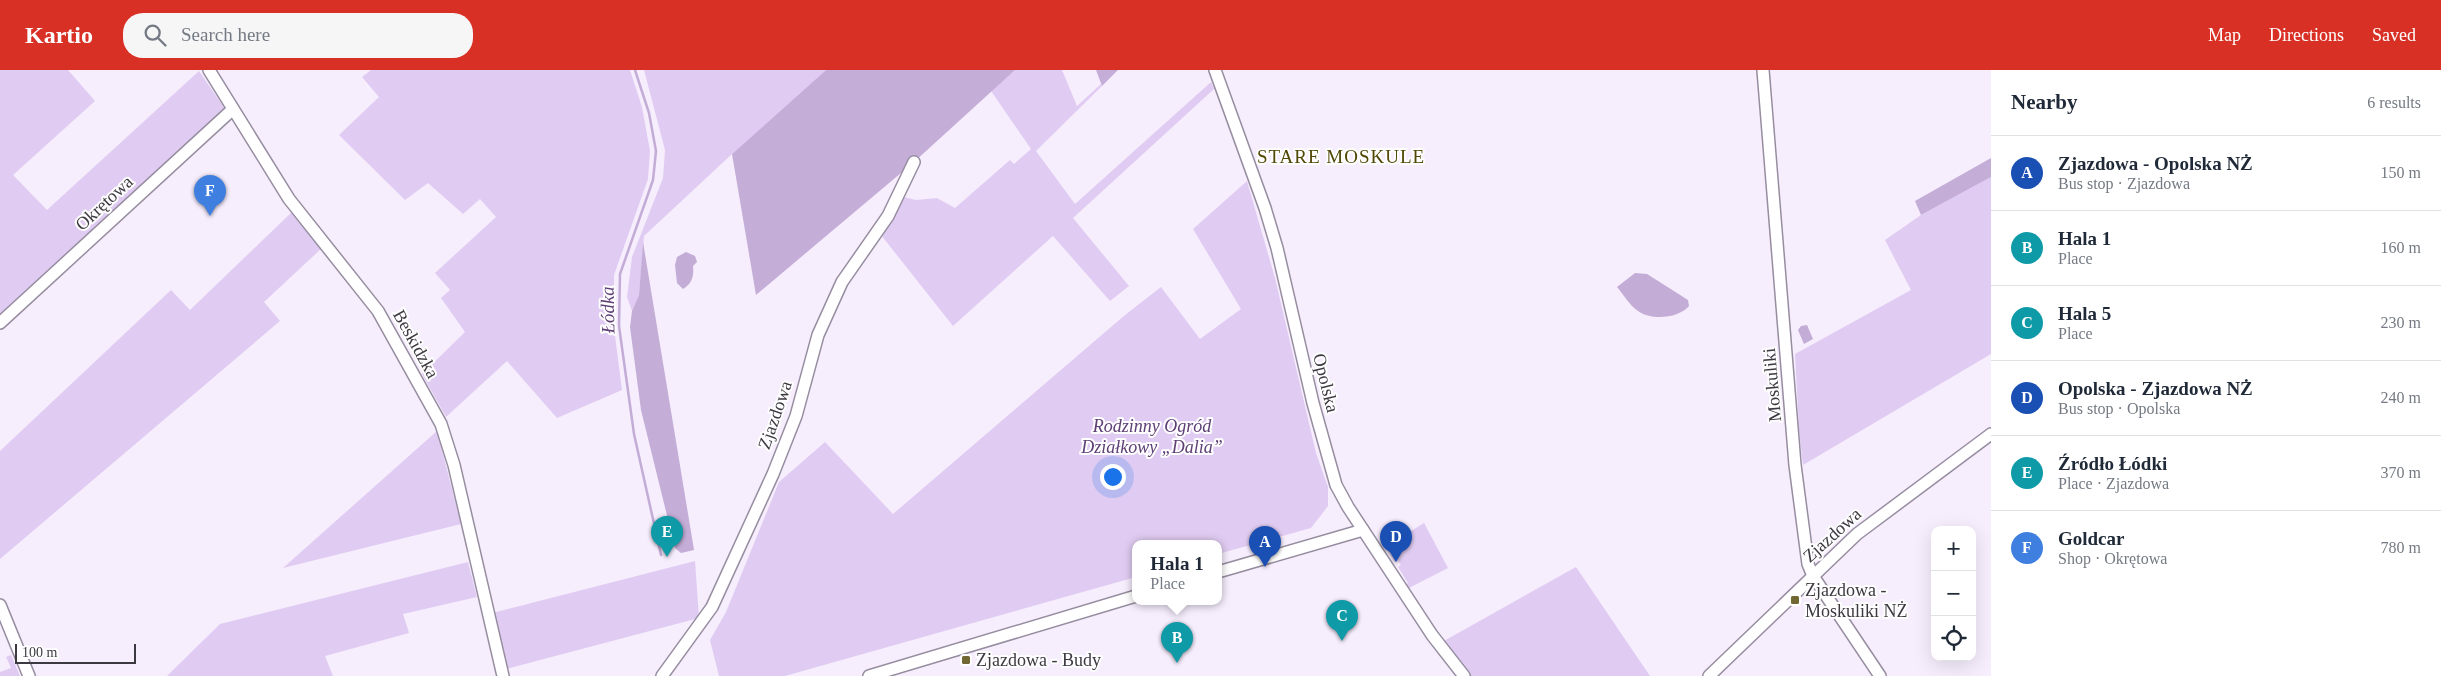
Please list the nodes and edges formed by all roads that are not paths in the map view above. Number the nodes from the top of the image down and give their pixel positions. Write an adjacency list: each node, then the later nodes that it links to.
1 (209, 70): 4 (street, Beskidzka)
2 (1215, 70): 8 (street, Opolska)
3 (1763, 70): 10 (street, Moskuliki)
4 (233, 109): 6 (street, Okrętowa); 14 (street, Beskidzka)
5 (914, 162): 15 (street, Zjazdowa)
6 (0, 323)
7 (1991, 434): 10 (street, Zjazdowa)
8 (1363, 530): 9 (street); 17 (street, Opolska)
9 (1222, 571)
10 (1813, 576): 18 (street, Zjazdowa); 19 (street, Moskuliki)
11 (1132, 597): 16 (street)
12 (0, 605): 13 (street)
13 (29, 676)
14 (503, 676)
15 (662, 676)
16 (869, 676)
17 (1464, 676)
18 (1709, 676)
19 (1880, 676)

